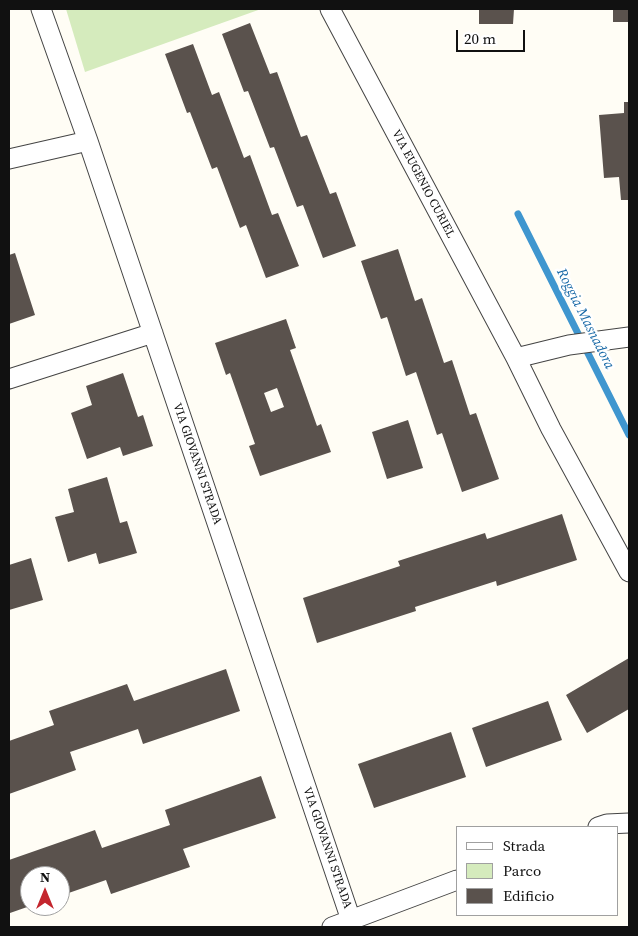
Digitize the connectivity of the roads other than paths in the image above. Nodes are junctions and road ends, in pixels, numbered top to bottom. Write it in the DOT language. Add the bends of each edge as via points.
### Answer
graph roads {
  1 [pos="41,9"];
  2 [pos="330,9"];
  3 [pos="88,141"];
  4 [pos="9,159"];
  5 [pos="153,333"];
  6 [pos="629,336"];
  7 [pos="516,358"];
  8 [pos="9,379"];
  9 [pos="629,572"];
  10 [pos="629,823"];
  11 [pos="601,826"];
  12 [pos="456,880"];
  13 [pos="352,920"];
  14 [pos="332,927"];
  1 -- 3 [label="street, VIA GIOVANNI STRADA"];
  2 -- 7 [label="street, VIA EUGENIO CURIEL"];
  3 -- 4 [label="street"];
  3 -- 5 [label="street, VIA GIOVANNI STRADA"];
  5 -- 8 [label="street"];
  5 -- 13 [label="street, VIA GIOVANNI STRADA"];
  6 -- 7 [label="street" via="569,345"];
  7 -- 9 [label="street, VIA EUGENIO CURIEL" via="551,430"];
  10 -- 11 [label="street"];
  12 -- 13 [label="street"];
  13 -- 14 [label="street"];
}
